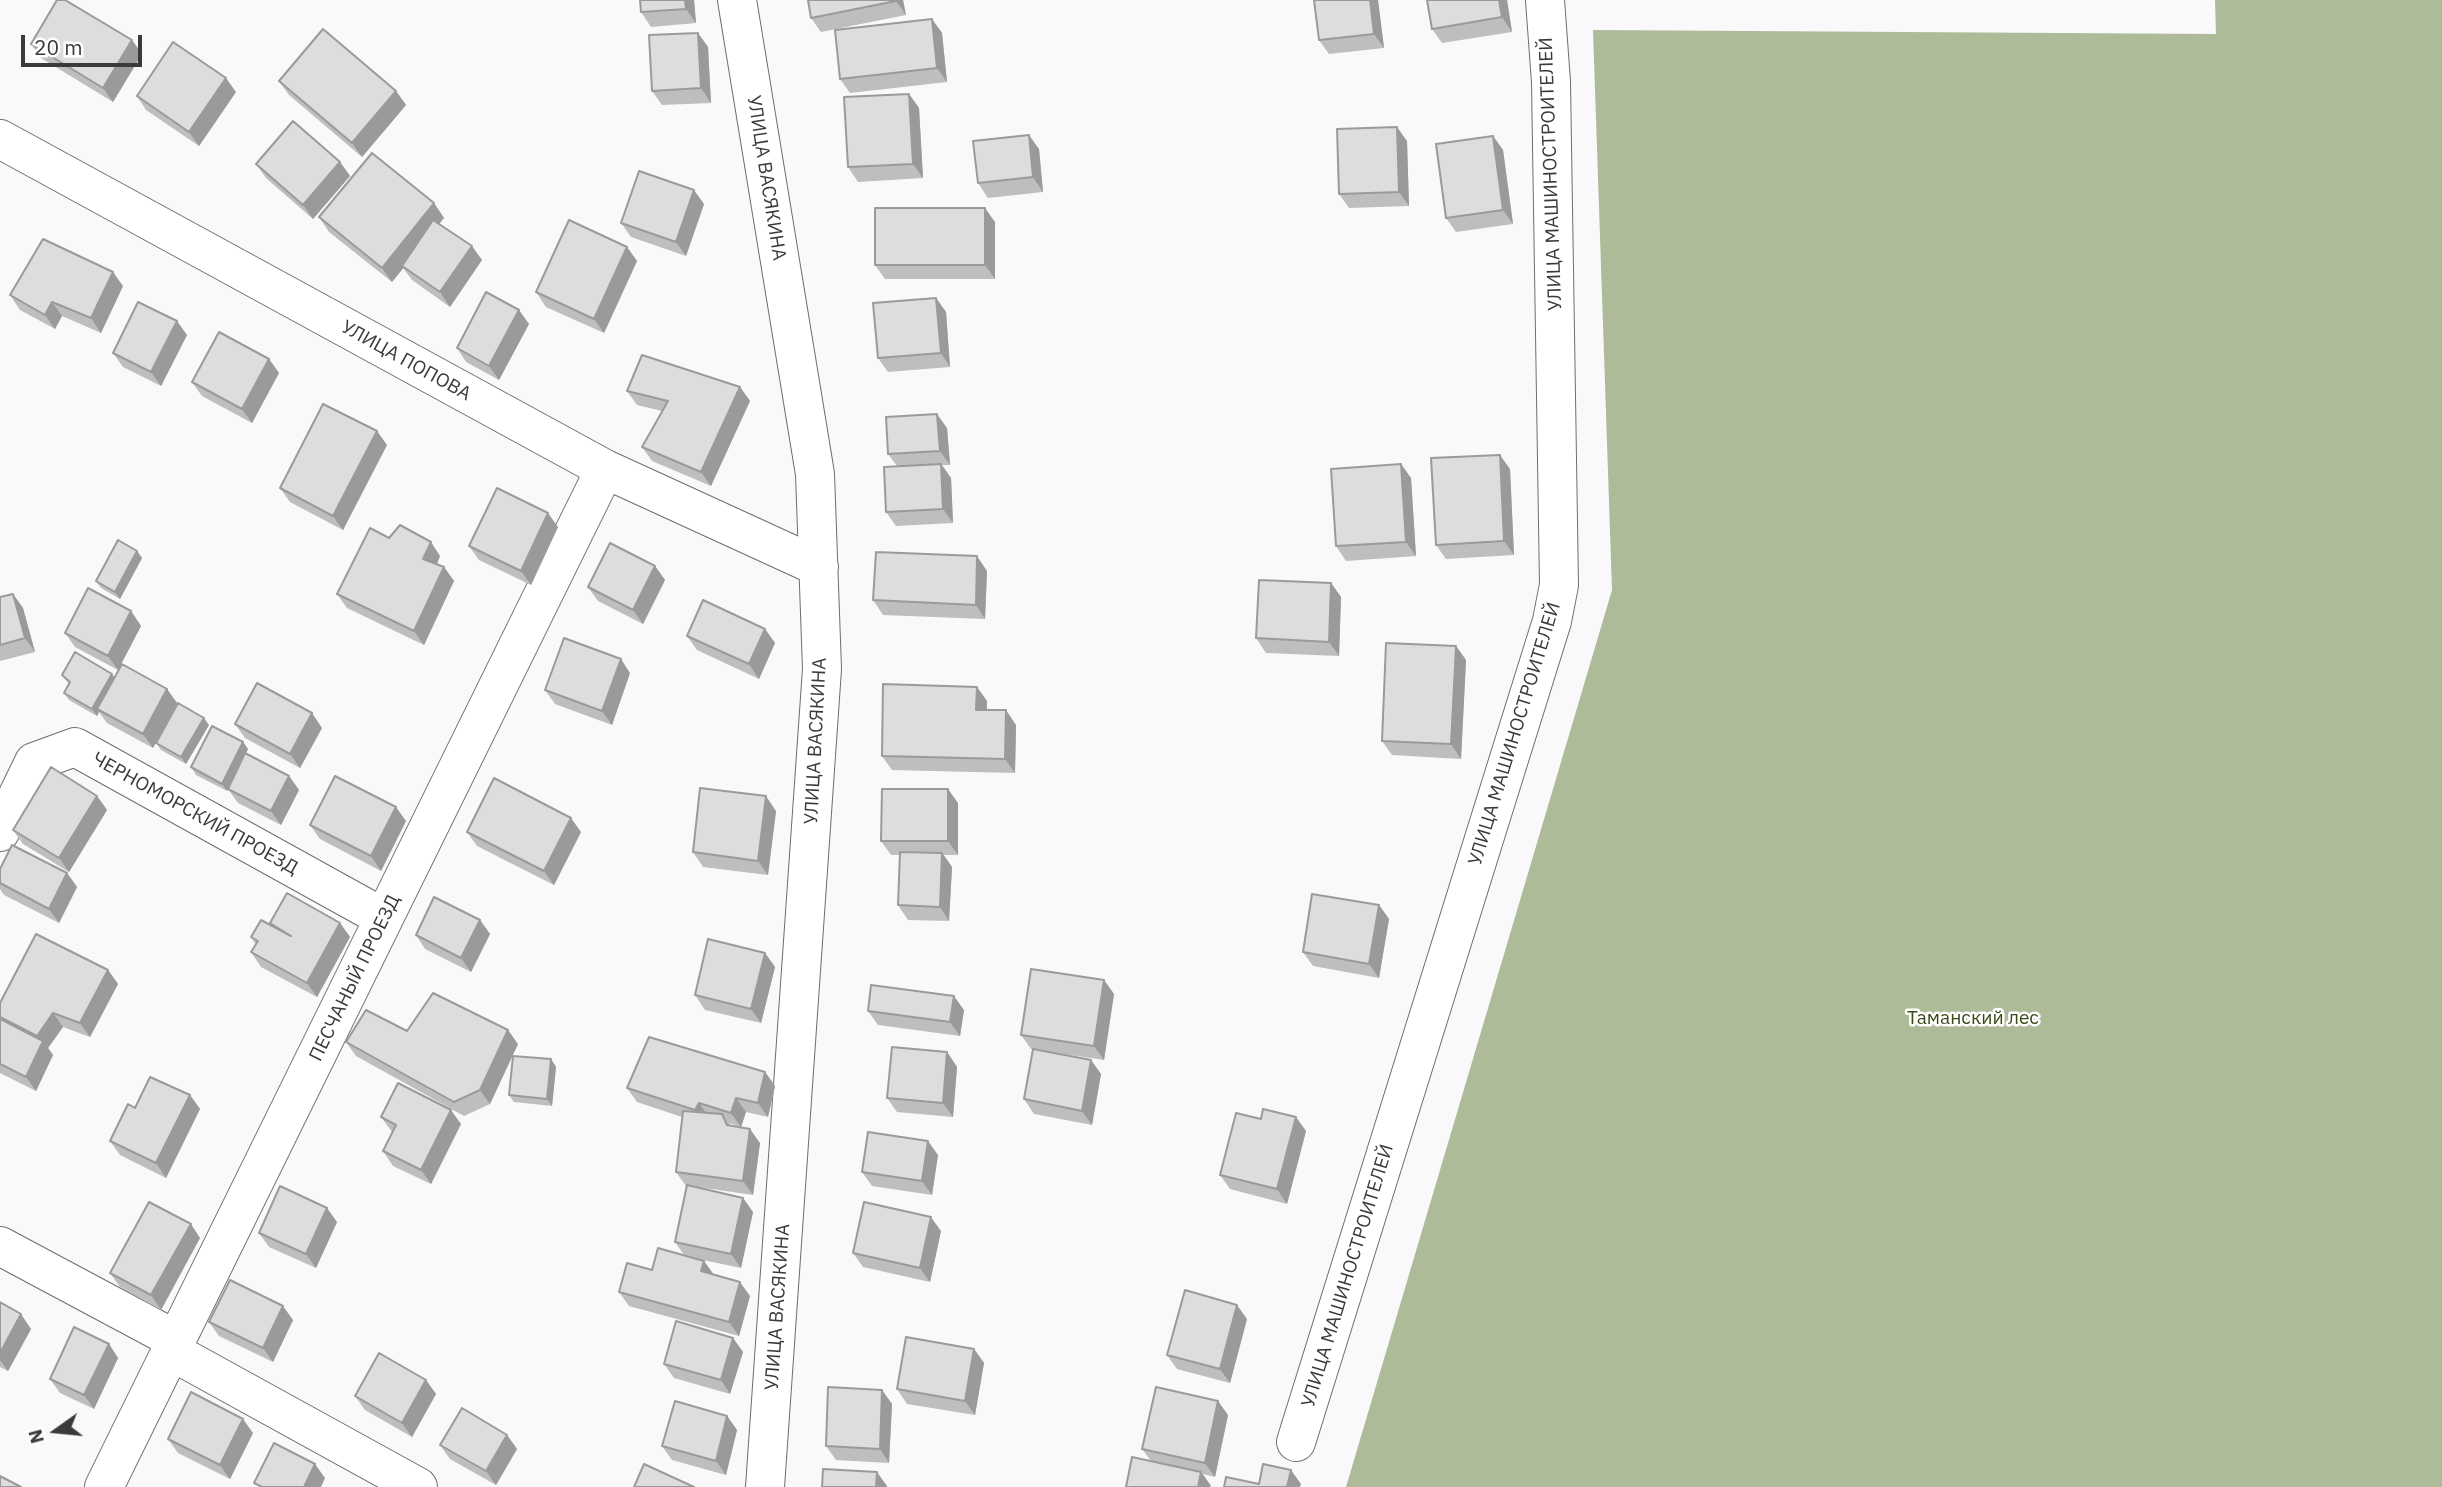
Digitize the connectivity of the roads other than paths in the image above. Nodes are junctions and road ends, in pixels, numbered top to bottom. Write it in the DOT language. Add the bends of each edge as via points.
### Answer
graph roads {
  1 [pos="737,0"];
  2 [pos="1545,0"];
  3 [pos="0,139"];
  4 [pos="605,469"];
  5 [pos="819,567"];
  6 [pos="0,832"];
  7 [pos="384,918"];
  8 [pos="0,1246"];
  9 [pos="174,1345"];
  10 [pos="1296,1442"];
  11 [pos="104,1487"];
  12 [pos="418,1487"];
  13 [pos="765,1487"];
  1 -- 5 [label="street, УЛИЦА ВАСЯКИНА" via="815,474"];
  2 -- 10 [label="street, УЛИЦА МАШИНОСТРОИТЕЛЕЙ" via="1551,82 1559,586 1552,621"];
  3 -- 4 [label="street, УЛИЦА ПОПОВА"];
  4 -- 5 [label="street, УЛИЦА ПОПОВА"];
  4 -- 7 [label="street, ПЕСЧАНЫЙ ПРОЕЗД"];
  5 -- 13 [label="street, УЛИЦА ВАСЯКИНА" via="822,669"];
  6 -- 7 [label="street, ЧЕРНОМОРСКИЙ ПРОЕЗД" via="34,762 75,747"];
  7 -- 9 [label="street, ПЕСЧАНЫЙ ПРОЕЗД"];
  8 -- 9 [label="street"];
  9 -- 11 [label="street, ПЕСЧАНЫЙ ПРОЕЗД"];
  9 -- 12 [label="street"];
}
